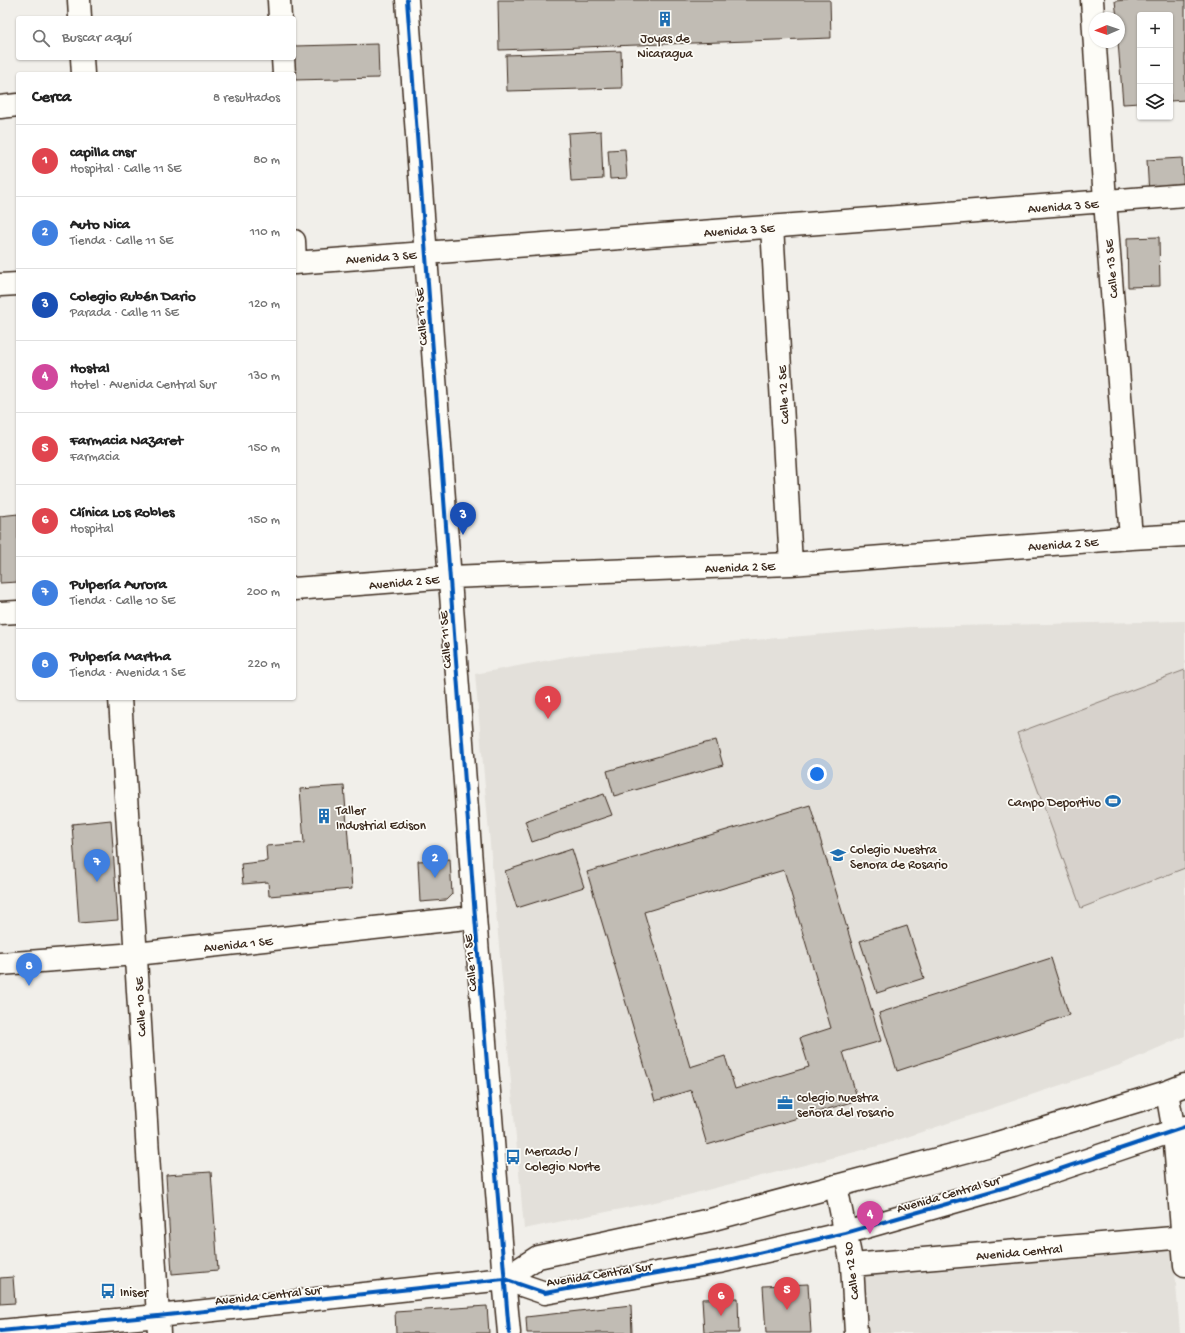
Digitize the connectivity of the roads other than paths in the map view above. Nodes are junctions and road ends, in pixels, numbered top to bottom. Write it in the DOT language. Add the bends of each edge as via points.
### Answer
graph roads {
  1 [pos="79,0"];
  2 [pos="279,0"];
  3 [pos="407,0"];
  4 [pos="1092,0"];
  5 [pos="80,16"];
  6 [pos="280,16"];
  7 [pos="82,60"];
  8 [pos="283,60"];
  9 [pos="83,72"];
  10 [pos="284,72"];
  11 [pos="16,105"];
  12 [pos="0,107"];
  13 [pos="1185,195"];
  14 [pos="1105,201"];
  15 [pos="772,226"];
  16 [pos="426,253"];
  17 [pos="296,262"];
  18 [pos="16,284"];
  19 [pos="0,285"];
  20 [pos="1185,535"];
  21 [pos="1131,538"];
  22 [pos="791,564"];
  23 [pos="450,577"];
  24 [pos="296,589"];
  25 [pos="16,612"];
  26 [pos="0,613"];
  27 [pos="120,700"];
  28 [pos="475,917"];
  29 [pos="136,954"];
  30 [pos="0,964"];
  31 [pos="1176,1088"];
  32 [pos="1180,1129"];
  33 [pos="836,1186"];
  34 [pos="845,1234"];
  35 [pos="1184,1237"];
  36 [pos="852,1265"];
  37 [pos="1185,1265"];
  38 [pos="504,1279"];
  39 [pos="158,1325"];
  40 [pos="0,1331"];
  41 [pos="509,1333"];
  42 [pos="856,1333"];
  1 -- 5 [label="street"];
  2 -- 6 [label="street"];
  3 -- 16 [label="street, Calle 11 SE"];
  4 -- 14 [label="street, Calle 13 SE"];
  7 -- 9 [label="street"];
  8 -- 10 [label="street"];
  11 -- 12 [label="street"];
  13 -- 14 [label="street, Avenida 3 SE"];
  14 -- 15 [label="street, Avenida 3 SE"];
  14 -- 21 [label="street, Calle 13 SE"];
  15 -- 16 [label="street, Avenida 3 SE"];
  15 -- 22 [label="street, Calle 12 SE"];
  16 -- 17 [label="street, Avenida 3 SE"];
  16 -- 23 [label="street, Calle 11 SE"];
  18 -- 19 [label="street"];
  20 -- 21 [label="street, Avenida 2 SE"];
  21 -- 22 [label="street, Avenida 2 SE"];
  22 -- 23 [label="street, Avenida 2 SE"];
  23 -- 24 [label="street, Avenida 2 SE"];
  23 -- 28 [label="street, Calle 11 SE"];
  25 -- 26 [label="street"];
  27 -- 29 [label="street, Calle 10 SE"];
  28 -- 29 [label="street, Avenida 1 SE"];
  28 -- 38 [label="street, Calle 11 SE"];
  29 -- 30 [label="street, Avenida 1 SE"];
  29 -- 39 [label="street, Calle 10 SE"];
  31 -- 32 [label="street"];
  31 -- 33 [label="street, Avenida Central Sur" via="994,1144"];
  32 -- 34 [label="street, Avenida Central Sur" via="1013,1185"];
  32 -- 35 [label="street"];
  33 -- 34 [label="street, Calle 12 SO"];
  33 -- 38 [label="street, Avenida Central Sur" via="710,1220 538,1257"];
  34 -- 36 [label="street, Calle 12 SO"];
  34 -- 38 [label="street, Avenida Central Sur" via="719,1262 545,1293"];
  35 -- 36 [label="street, Avenida Central"];
  35 -- 37 [label="street"];
  36 -- 42 [label="street, Calle 12 SO"];
  38 -- 39 [label="street, Avenida Central Sur"];
  38 -- 41 [label="street, Calle 11 SE"];
  39 -- 40 [label="street, Avenida Central Sur"];
}
